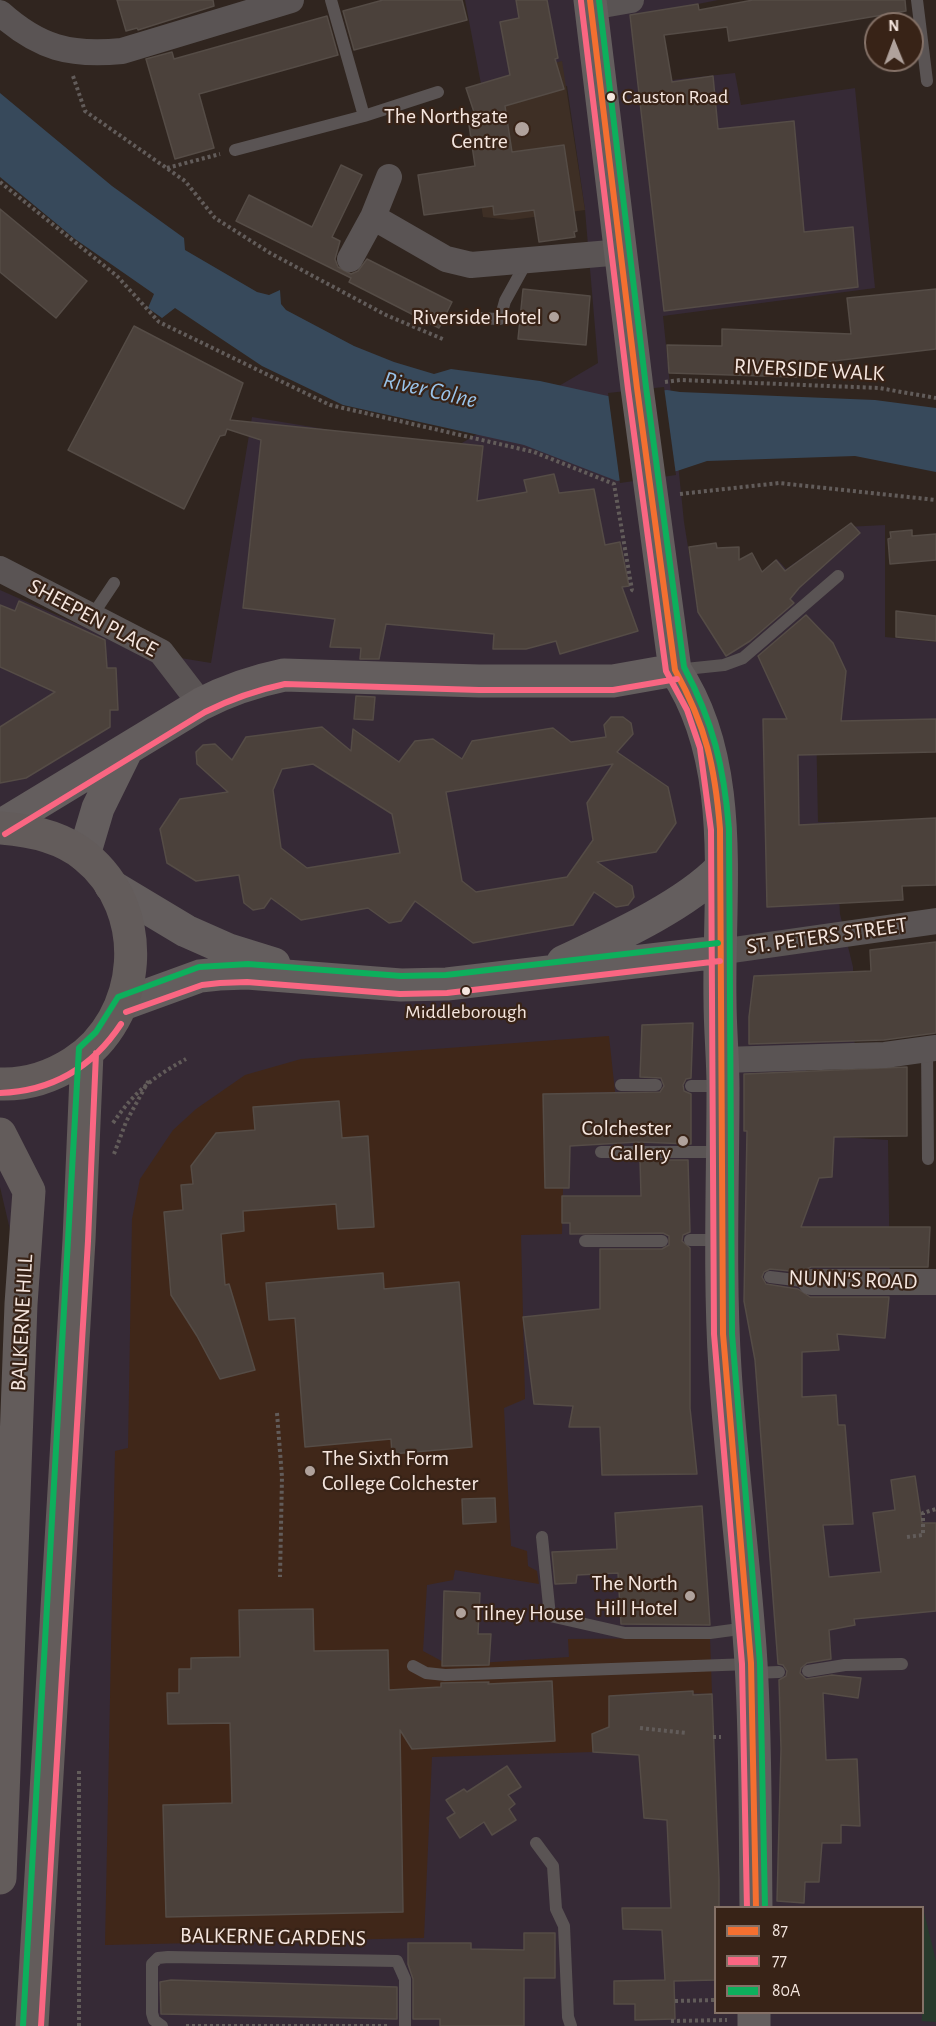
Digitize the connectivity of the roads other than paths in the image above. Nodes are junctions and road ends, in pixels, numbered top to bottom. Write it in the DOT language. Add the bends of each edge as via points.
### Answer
graph roads {
  1 [pos="291,0"];
  2 [pos="331,0"];
  3 [pos="631,0"];
  4 [pos="917,0"];
  5 [pos="590,4"];
  6 [pos="0,13"];
  7 [pos="927,81"];
  8 [pos="438,92"];
  9 [pos="364,116"];
  10 [pos="235,150"];
  11 [pos="389,177"];
  12 [pos="373,218"];
  13 [pos="622,252"];
  14 [pos="350,259"];
  15 [pos="528,260"];
  16 [pos="475,318"];
  17 [pos="0,569"];
  18 [pos="838,576"];
  19 [pos="114,583"];
  20 [pos="92,616"];
  21 [pos="675,670"];
  22 [pos="201,704"];
  23 [pos="127,749"];
  24 [pos="0,827"];
  25 [pos="84,855"];
  26 [pos="720,869"];
  27 [pos="111,886"];
  28 [pos="936,921"];
  29 [pos="719,952"];
  30 [pos="654,960"];
  31 [pos="539,973"];
  32 [pos="322,980"];
  33 [pos="123,1004"];
  34 [pos="720,1004"];
  35 [pos="932,1048"];
  36 [pos="87,1053"];
  37 [pos="723,1073"];
  38 [pos="0,1084"];
  39 [pos="621,1085"];
  40 [pos="656,1085"];
  41 [pos="691,1086"];
  42 [pos="0,1134"];
  43 [pos="601,1152"];
  44 [pos="723,1152"];
  45 [pos="928,1159"];
  46 [pos="662,1240"];
  47 [pos="585,1241"];
  48 [pos="770,1278"];
  49 [pos="812,1282"];
  50 [pos="936,1282"];
  51 [pos="542,1537"];
  52 [pos="748,1628"];
  53 [pos="902,1664"];
  54 [pos="413,1666"];
  55 [pos="760,1670"];
  56 [pos="808,1671"];
  57 [pos="536,1843"];
  58 [pos="0,1878"];
  59 [pos="756,1906"];
  60 [pos="32,2026"];
  61 [pos="162,2026"];
  62 [pos="405,2026"];
  63 [pos="571,2026"];
  1 -- 6 [label="street" via="122,51 93,54 64,51 39,42"];
  2 -- 9 [label="lane"];
  3 -- 5 [label="street"];
  4 -- 7 [label="lane"];
  5 -- 13 [label="street"];
  8 -- 9 [label="lane"];
  9 -- 10 [label="lane"];
  11 -- 12 [label="street"];
  12 -- 14 [label="street"];
  12 -- 15 [label="street" via="446,259 471,264"];
  13 -- 15 [label="street"];
  13 -- 21 [label="street" via="650,385 662,487"];
  15 -- 16 [label="lane" via="500,319"];
  17 -- 20 [label="street, SHEEPEN PLACE"];
  18 -- 21 [label="lane" via="743,658 724,665"];
  19 -- 20 [label="lane"];
  20 -- 22 [label="street, SHEEPEN PLACE" via="161,652"];
  21 -- 22 [label="street" via="613,681 284,675 240,687"];
  21 -- 26 [label="street" via="702,719 710,753"];
  22 -- 23 [label="street"];
  23 -- 24 [label="street"];
  23 -- 25 [label="street" via="98,808"];
  24 -- 25 [label="main road" via="42,834"];
  25 -- 27 [label="main road"];
  26 -- 29 [label="street"];
  26 -- 31 [label="street" via="708,881 648,918"];
  27 -- 32 [label="street" via="186,931 229,950"];
  27 -- 33 [label="main road" via="128,922 132,945 131,976"];
  28 -- 29 [label="street, ST. PETERS STREET"];
  29 -- 30 [label="street"];
  29 -- 34 [label="street"];
  30 -- 31 [label="street"];
  30 -- 34 [label="street" via="692,974"];
  31 -- 32 [label="street" via="447,984"];
  32 -- 33 [label="street" via="247,973 200,976"];
  33 -- 36 [label="main road" via="103,1038"];
  34 -- 37 [label="street"];
  35 -- 37 [label="street"];
  35 -- 45 [label="lane"];
  36 -- 38 [label="main road" via="55,1074 32,1082"];
  36 -- 60 [label="main road"];
  37 -- 41 [label="lane"];
  37 -- 44 [label="street"];
  39 -- 40 [label="lane"];
  42 -- 58 [label="main road, BALKERNE HILL" via="29,1191 21,1304"];
  43 -- 44 [label="lane"];
  44 -- 52 [label="street" via="705,1240 734,1278 725,1368"];
  46 -- 47 [label="lane"];
  48 -- 49 [label="lane, NUNN'S ROAD"];
  49 -- 50 [label="street, NUNN'S ROAD"];
  51 -- 52 [label="lane" via="550,1616 625,1632 710,1633"];
  52 -- 55 [label="street"];
  53 -- 56 [label="lane" via="845,1665"];
  54 -- 55 [label="lane" via="426,1673 445,1675"];
  55 -- 59 [label="street"];
  57 -- 63 [label="lane" via="553,1866 556,1909 564,1926"];
  61 -- 62 [label="lane, BALKERNE GARDENS" via="152,2013 152,1964 158,1958 168,1957 397,1961 405,1978"];
}
